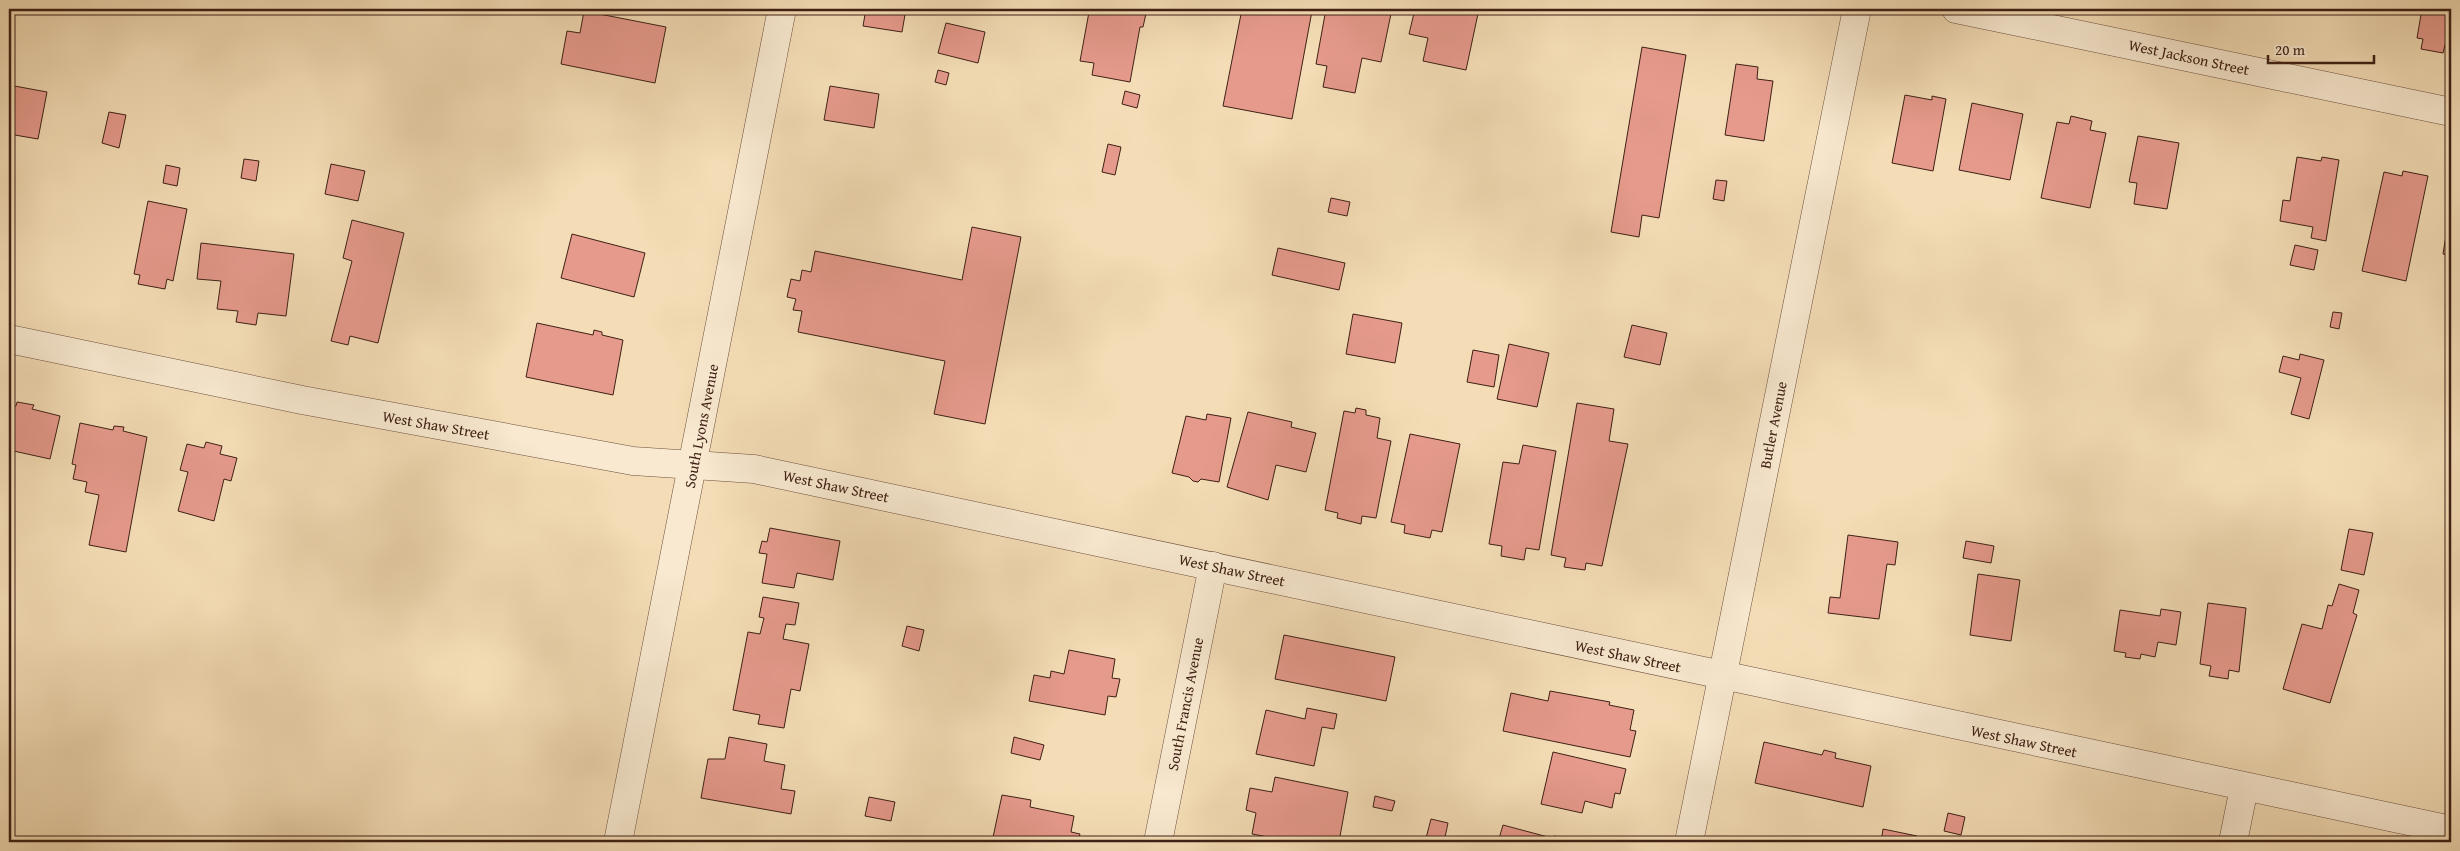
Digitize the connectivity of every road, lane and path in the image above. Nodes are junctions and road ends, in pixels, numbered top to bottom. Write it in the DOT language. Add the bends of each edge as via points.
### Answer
graph roads {
  1 [pos="782,9"];
  2 [pos="1857,9"];
  3 [pos="1956,9"];
  4 [pos="2451,112"];
  5 [pos="9,339"];
  6 [pos="693,465"];
  7 [pos="1213,566"];
  8 [pos="1722,677"];
  9 [pos="2244,788"];
  10 [pos="2451,830"];
  11 [pos="618,842"];
  12 [pos="1158,842"];
  13 [pos="1689,842"];
  14 [pos="2233,842"];
  1 -- 6 [label="street, South Lyons Avenue"];
  2 -- 8 [label="street, Butler Avenue"];
  3 -- 4 [label="street, West Jackson Street"];
  5 -- 6 [label="street, West Shaw Street" via="360,411 633,461"];
  6 -- 7 [label="street, West Shaw Street" via="754,469"];
  6 -- 11 [label="street, South Lyons Avenue"];
  7 -- 8 [label="street, West Shaw Street"];
  7 -- 12 [label="street, South Francis Avenue"];
  8 -- 9 [label="street, West Shaw Street"];
  8 -- 13 [label="street, Butler Avenue"];
  9 -- 10 [label="street, West Shaw Street"];
  9 -- 14 [label="street"];
}
